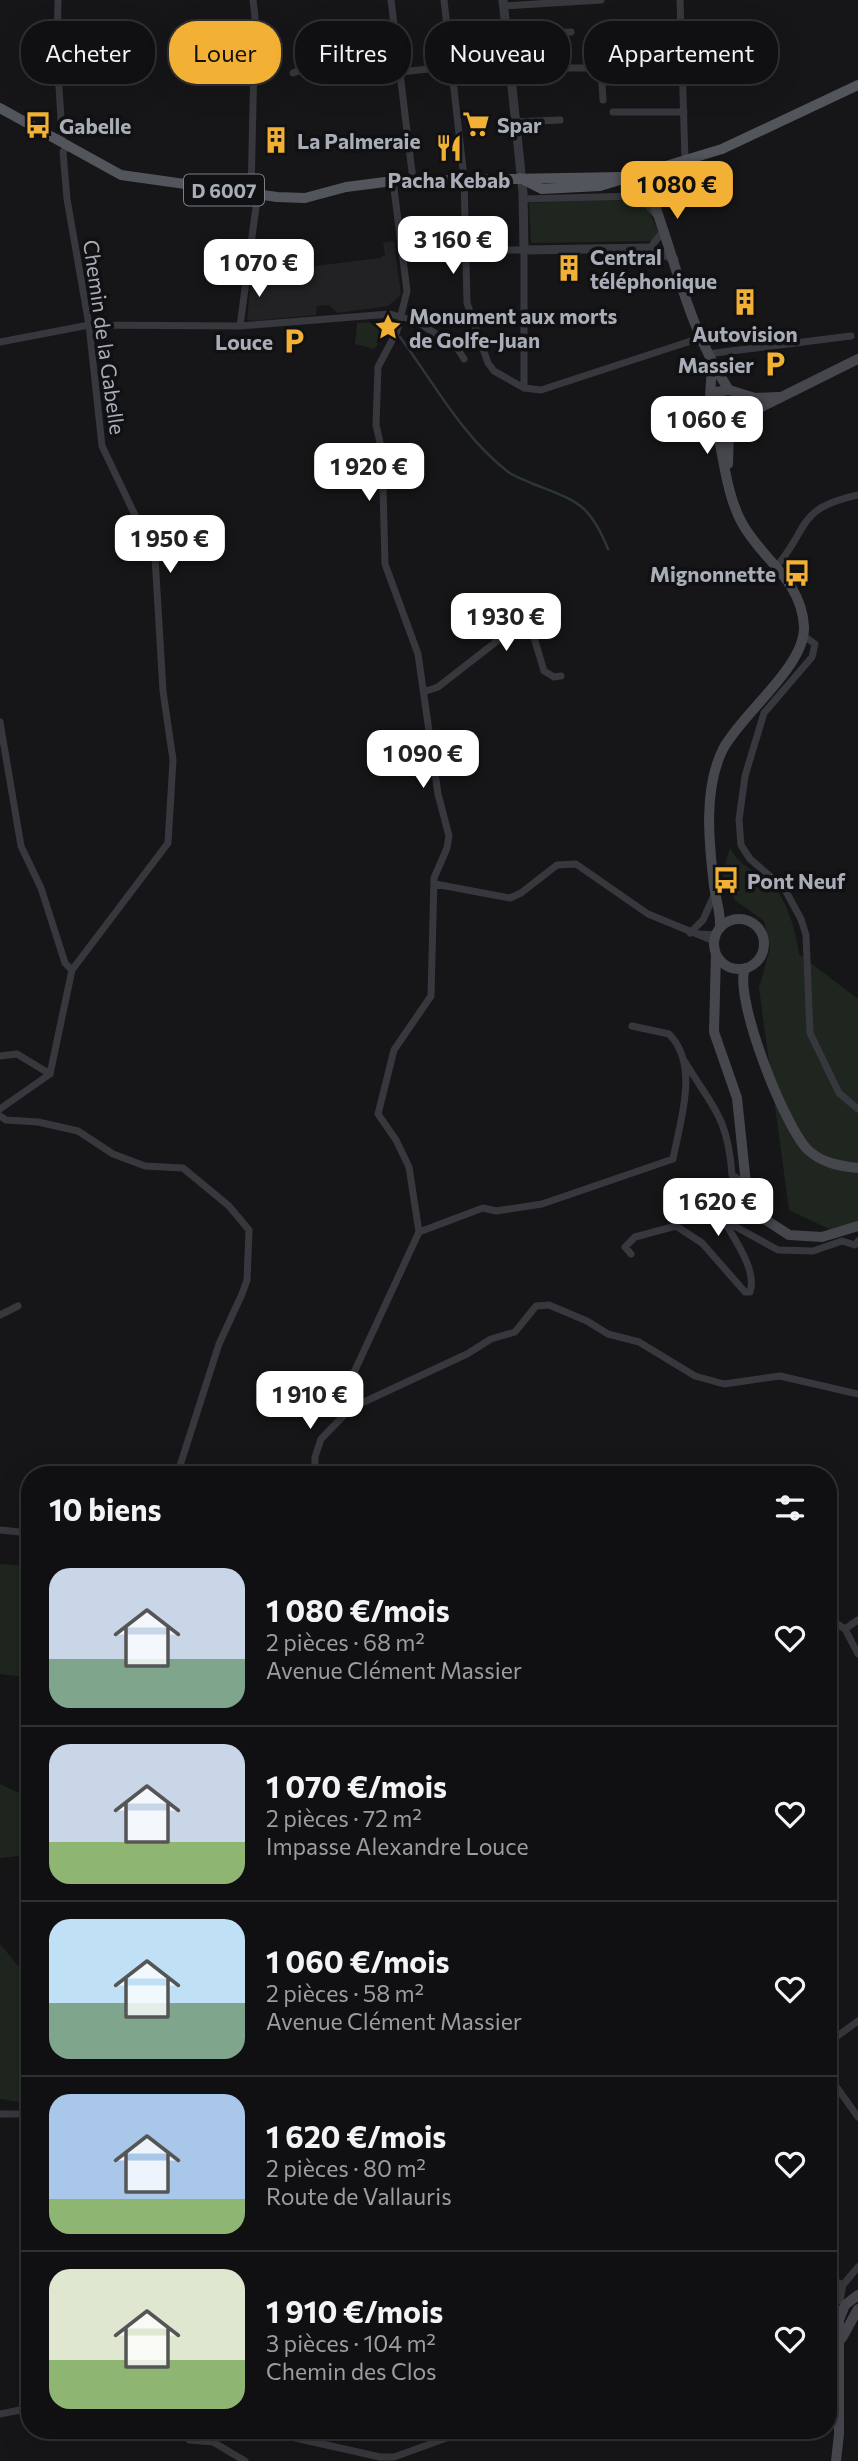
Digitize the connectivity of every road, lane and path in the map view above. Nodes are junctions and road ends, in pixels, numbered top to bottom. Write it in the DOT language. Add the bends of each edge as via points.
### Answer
graph roads {
  1 [pos="58,0"];
  2 [pos="253,0"];
  3 [pos="391,0"];
  4 [pos="444,0"];
  5 [pos="601,0"];
  6 [pos="680,0"];
  7 [pos="503,3"];
  8 [pos="394,21"];
  9 [pos="447,21"];
  10 [pos="505,21"];
  11 [pos="570,67"];
  12 [pos="401,84"];
  13 [pos="454,84"];
  14 [pos="511,84"];
  15 [pos="858,85"];
  16 [pos="603,100"];
  17 [pos="0,108"];
  18 [pos="684,111"];
  19 [pos="613,112"];
  20 [pos="560,120"];
  21 [pos="514,122"];
  22 [pos="62,144"];
  23 [pos="685,159"];
  24 [pos="655,168"];
  25 [pos="628,176"];
  26 [pos="464,178"];
  27 [pos="520,178"];
  28 [pos="414,180"];
  29 [pos="393,181"];
  30 [pos="251,193"];
  31 [pos="651,194"];
  32 [pos="523,199"];
  33 [pos="256,207"];
  34 [pos="662,225"];
  35 [pos="466,248"];
  36 [pos="650,248"];
  37 [pos="402,250"];
  38 [pos="524,250"];
  39 [pos="674,259"];
  40 [pos="402,317"];
  41 [pos="89,325"];
  42 [pos="240,326"];
  43 [pos="851,336"];
  44 [pos="700,338"];
  45 [pos="0,342"];
  46 [pos="707,354"];
  47 [pos="464,359"];
  48 [pos="858,359"];
  49 [pos="712,367"];
  50 [pos="524,387"];
  51 [pos="732,392"];
  52 [pos="710,396"];
  53 [pos="778,397"];
  54 [pos="745,415"];
  55 [pos="717,430"];
  56 [pos="730,431"];
  57 [pos="727,475"];
  58 [pos="858,495"];
  59 [pos="777,566"];
  60 [pos="804,636"];
  61 [pos="561,676"];
  62 [pos="426,691"];
  63 [pos="0,722"];
  64 [pos="435,884"];
  65 [pos="717,897"];
  66 [pos="732,920"];
  67 [pos="690,933"];
  68 [pos="716,935"];
  69 [pos="716,954"];
  70 [pos="745,968"];
  71 [pos="72,970"];
  72 [pos="632,1027"];
  73 [pos="0,1056"];
  74 [pos="685,1062"];
  75 [pos="50,1074"];
  76 [pos="0,1109"];
  77 [pos="858,1109"];
  78 [pos="0,1116"];
  79 [pos="858,1168"];
  80 [pos="746,1184"];
  81 [pos="856,1227"];
  82 [pos="419,1232"];
  83 [pos="858,1240"];
  84 [pos="631,1254"];
  85 [pos="18,1306"];
  86 [pos="0,1315"];
  87 [pos="858,1394"];
  88 [pos="351,1408"];
  89 [pos="180,1466"];
  90 [pos="315,1466"];
  91 [pos="0,1530"];
  92 [pos="21,1531"];
  93 [pos="858,1620"];
  94 [pos="837,1624"];
  95 [pos="845,1629"];
  96 [pos="858,1654"];
  97 [pos="858,2021"];
  98 [pos="837,2036"];
  99 [pos="837,2088"];
  100 [pos="0,2114"];
  101 [pos="21,2114"];
  102 [pos="858,2117"];
  103 [pos="858,2267"];
  104 [pos="837,2283"];
  105 [pos="843,2286"];
  106 [pos="850,2304"];
  107 [pos="841,2342"];
  108 [pos="21,2410"];
  109 [pos="0,2414"];
  110 [pos="188,2439"];
  111 [pos="300,2439"];
  112 [pos="443,2439"];
  113 [pos="245,2461"];
  114 [pos="836,2461"];
  1 -- 22 [label="street, Chemin de la Gabelle"];
  2 -- 30 [label="street"];
  3 -- 8 [label="street"];
  4 -- 9 [label="street"];
  5 -- 7 [label="street"];
  6 -- 18 [label="street"];
  7 -- 10 [label="street"];
  11 -- 16 [label="street" via="601,68"];
  12 -- 28 [label="street"];
  13 -- 26 [label="street"];
  14 -- 21 [label="street"];
  15 -- 23 [label="main road, D 6007" via="722,149"];
  17 -- 22 [label="main road, D 6007"];
  18 -- 19 [label="street"];
  18 -- 23 [label="street"];
  20 -- 21 [label="street"];
  21 -- 27 [label="street"];
  22 -- 30 [label="main road, D 6007" via="108,170 135,179"];
  22 -- 41 [label="street, Chemin de la Gabelle"];
  23 -- 24 [label="main road, D 6007"];
  24 -- 25 [label="main road, D 6007"];
  24 -- 31 [label="main road" via="650,176"];
  25 -- 27 [label="main road, D 6007" via="600,186 542,188"];
  25 -- 31 [label="main road"];
  26 -- 27 [label="main road, D 6007"];
  26 -- 28 [label="main road, D 6007"];
  26 -- 35 [label="street"];
  27 -- 32 [label="street"];
  28 -- 29 [label="main road, D 6007"];
  29 -- 30 [label="main road, D 6007" via="305,198"];
  29 -- 37 [label="street"];
  31 -- 34 [label="main road"];
  32 -- 34 [label="street" via="635,196"];
  32 -- 38 [label="street"];
  33 -- 42 [label="street"];
  34 -- 36 [label="street"];
  34 -- 39 [label="main road"];
  35 -- 37 [label="street"];
  35 -- 38 [label="street"];
  35 -- 50 [label="street" via="467,303 488,363"];
  36 -- 38 [label="street"];
  36 -- 39 [label="street"];
  37 -- 40 [label="street" via="407,291"];
  38 -- 50 [label="street"];
  39 -- 44 [label="main road"];
  40 -- 42 [label="street" via="390,314"];
  40 -- 47 [label="street" via="456,346"];
  40 -- 62 [label="street" via="378,367 376,425 382,451 385,564 418,654"];
  41 -- 42 [label="street"];
  41 -- 45 [label="street"];
  41 -- 71 [label="street, Chemin de la Gabelle" via="102,446 155,556 163,691 173,760 168,843"];
  43 -- 46 [label="street"];
  44 -- 46 [label="main road"];
  44 -- 50 [label="street" via="541,390"];
  46 -- 49 [label="main road"];
  48 -- 53 [label="main road"];
  49 -- 51 [label="main road"];
  49 -- 52 [label="main road"];
  51 -- 52 [label="main road"];
  51 -- 53 [label="main road"];
  51 -- 54 [label="main road" via="744,402"];
  52 -- 55 [label="main road" via="704,414"];
  53 -- 54 [label="main road"];
  54 -- 56 [label="main road"];
  55 -- 56 [label="main road"];
  55 -- 57 [label="main road"];
  56 -- 57 [label="main road"];
  57 -- 59 [label="main road" via="740,519"];
  58 -- 59 [label="street" via="817,509"];
  59 -- 60 [label="main road" via="797,597"];
  60 -- 65 [label="main road" via="788,667 740,722 722,751 711,794 710,841"];
  60 -- 77 [label="street" via="815,644 812,657 778,694 759,726 745,776 741,845 784,888 801,919 806,936 810,1033 839,1093"];
  61 -- 62 [label="street" via="544,671 532,631 522,627"];
  62 -- 64 [label="street" via="438,794 449,836"];
  63 -- 71 [label="street" via="21,846 41,888 65,963"];
  64 -- 67 [label="street" via="510,898 522,894 557,865 576,864 648,914"];
  64 -- 82 [label="street" via="431,996 394,1050 378,1114 409,1167"];
  65 -- 66 [label="main road"];
  65 -- 67 [label="street"];
  65 -- 68 [label="main road"];
  66 -- 68 [label="main road"];
  66 -- 70 [label="main road" via="749,922 761,934 763,951"];
  67 -- 68 [label="street"];
  68 -- 69 [label="main road"];
  69 -- 70 [label="main road" via="728,967"];
  69 -- 80 [label="main road" via="714,1032 737,1098"];
  70 -- 79 [label="main road" via="744,998 793,1129 816,1156"];
  71 -- 75 [label="street, Chemin de la Gabelle"];
  72 -- 74 [label="street" via="669,1034"];
  73 -- 75 [label="street" via="17,1054"];
  74 -- 80 [label="street" via="722,1119 732,1175"];
  74 -- 82 [label="street" via="673,1159 542,1204 496,1211 483,1208"];
  75 -- 76 [label="street"];
  78 -- 89 [label="street" via="78,1130 113,1154 145,1167 183,1168 229,1206 249,1230 247,1280 210,1368"];
  80 -- 81 [label="main road" via="757,1210 789,1235 822,1237"];
  81 -- 83 [label="street"];
  82 -- 88 [label="street" via="350,1381"];
  83 -- 84 [label="street" via="855,1245 842,1241 813,1251 778,1250 729,1223 750,1276 750,1292 745,1292 702,1243 676,1226 635,1237 625,1247"];
  85 -- 86 [label="street"];
  87 -- 88 [label="street" via="780,1376 723,1384 695,1376 639,1342 608,1334 549,1305 531,1310 515,1332 491,1339"];
  88 -- 90 [label="street" via="321,1439"];
  91 -- 92 [label="street"];
  93 -- 95 [label="street"];
  94 -- 95 [label="street"];
  95 -- 96 [label="street"];
  97 -- 98 [label="street"];
  99 -- 102 [label="street"];
  100 -- 101 [label="street"];
  103 -- 105 [label="street"];
  104 -- 105 [label="street"];
  105 -- 106 [label="street"];
  106 -- 107 [label="main road"];
  106 -- 107 [label="main road"];
  107 -- 114 [label="main road"];
  108 -- 109 [label="street"];
  110 -- 113 [label="street" via="213,2442"];
  111 -- 112 [label="street" via="380,2457"];
}
